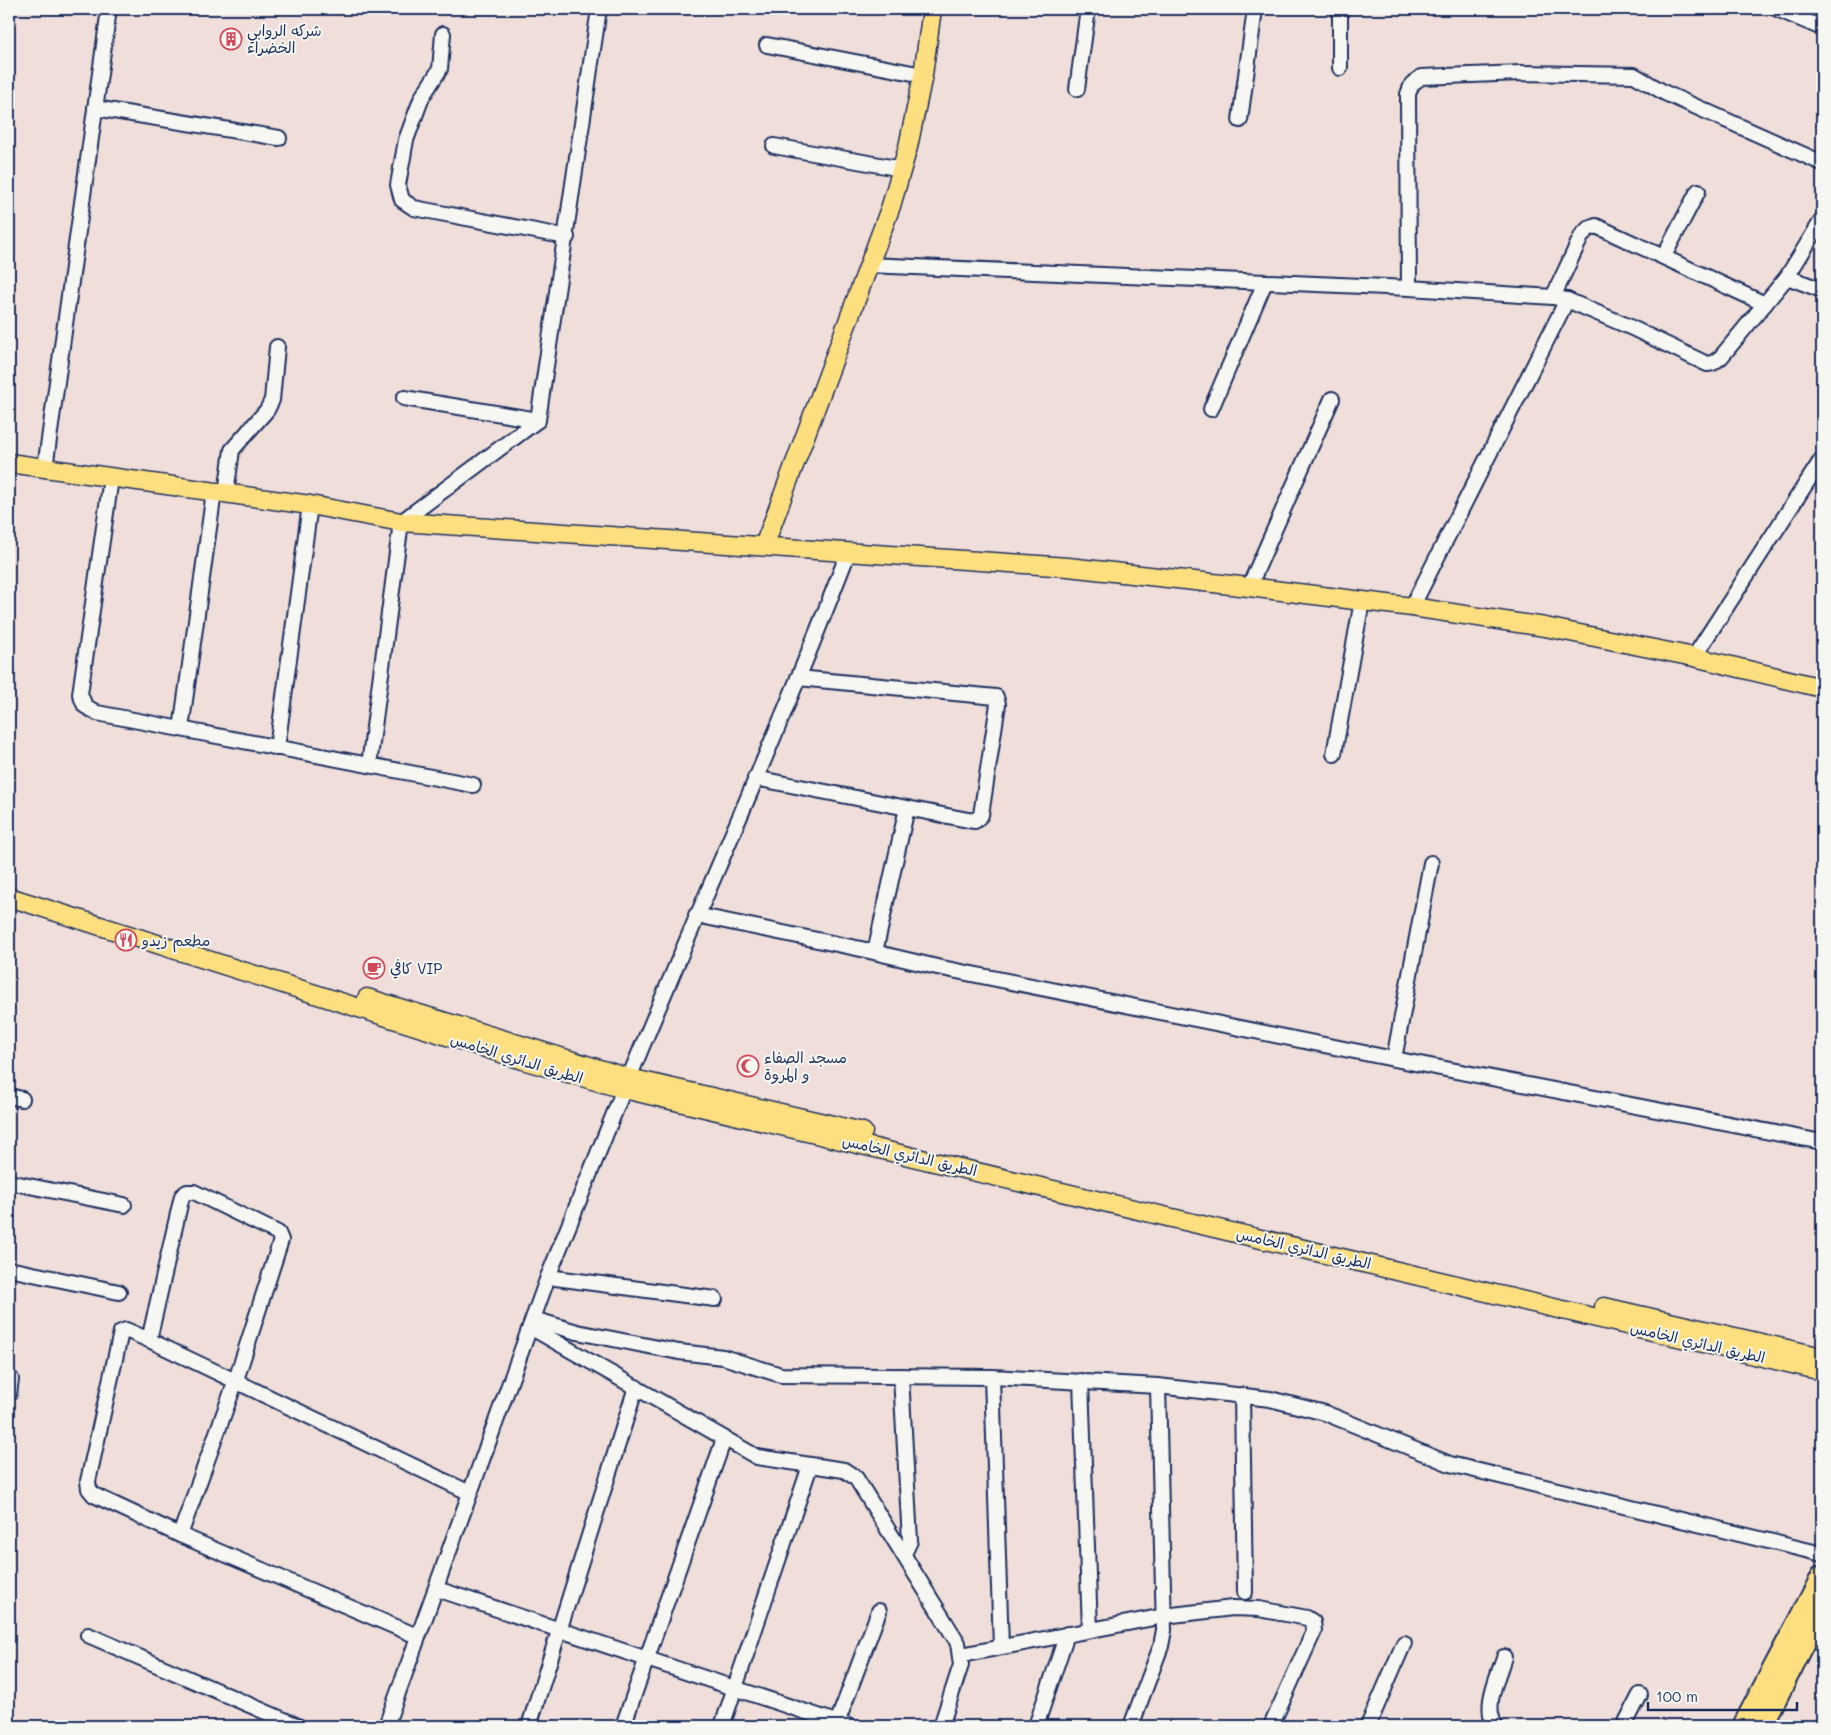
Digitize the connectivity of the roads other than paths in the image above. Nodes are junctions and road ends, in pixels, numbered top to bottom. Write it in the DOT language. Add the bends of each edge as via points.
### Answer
graph roads {
  1 [pos="109,9"];
  2 [pos="599,9"];
  3 [pos="932,9"];
  4 [pos="1088,9"];
  5 [pos="1255,9"];
  6 [pos="1340,9"];
  7 [pos="1778,9"];
  8 [pos="1822,28"];
  9 [pos="443,34"];
  10 [pos="767,45"];
  11 [pos="1340,68"];
  12 [pos="923,74"];
  13 [pos="1078,89"];
  14 [pos="95,108"];
  15 [pos="1240,120"];
  16 [pos="279,138"];
  17 [pos="774,146"];
  18 [pos="1822,162"];
  19 [pos="902,169"];
  20 [pos="1698,191"];
  21 [pos="1822,220"];
  22 [pos="567,237"];
  23 [pos="1664,256"];
  24 [pos="868,266"];
  25 [pos="1787,277"];
  26 [pos="1265,282"];
  27 [pos="1409,288"];
  28 [pos="1822,290"];
  29 [pos="1560,298"];
  30 [pos="1765,304"];
  31 [pos="277,347"];
  32 [pos="404,398"];
  33 [pos="1332,399"];
  34 [pos="1211,409"];
  35 [pos="538,420"];
  36 [pos="1822,459"];
  37 [pos="9,463"];
  38 [pos="46,468"];
  39 [pos="111,478"];
  40 [pos="220,492"];
  41 [pos="310,505"];
  42 [pos="401,522"];
  43 [pos="764,546"];
  44 [pos="848,553"];
  45 [pos="1249,587"];
  46 [pos="1362,601"];
  47 [pos="1412,607"];
  48 [pos="1694,657"];
  49 [pos="798,678"];
  50 [pos="1822,688"];
  51 [pos="181,729"];
  52 [pos="277,748"];
  53 [pos="1334,754"];
  54 [pos="369,765"];
  55 [pos="755,778"];
  56 [pos="474,785"];
  57 [pos="907,808"];
  58 [pos="1431,863"];
  59 [pos="9,884"];
  60 [pos="9,897"];
  61 [pos="696,915"];
  62 [pos="875,952"];
  63 [pos="1394,1059"];
  64 [pos="626,1084"];
  65 [pos="1822,1142"];
  66 [pos="9,1182"];
  67 [pos="124,1205"];
  68 [pos="1400,1265"];
  69 [pos="9,1269"];
  70 [pos="548,1277"];
  71 [pos="119,1292"];
  72 [pos="715,1299"];
  73 [pos="532,1323"];
  74 [pos="150,1340"];
  75 [pos="1822,1358"];
  76 [pos="1822,1371"];
  77 [pos="901,1376"];
  78 [pos="992,1376"];
  79 [pos="12,1379"];
  80 [pos="1080,1381"];
  81 [pos="235,1383"];
  82 [pos="1158,1386"];
  83 [pos="636,1387"];
  84 [pos="9,1394"];
  85 [pos="1242,1395"];
  86 [pos="724,1439"];
  87 [pos="810,1466"];
  88 [pos="470,1493"];
  89 [pos="180,1535"];
  90 [pos="904,1554"];
  91 [pos="1822,1554"];
  92 [pos="1822,1576"];
  93 [pos="437,1589"];
  94 [pos="1245,1592"];
  95 [pos="1822,1609"];
  96 [pos="879,1611"];
  97 [pos="1164,1616"];
  98 [pos="1090,1630"];
  99 [pos="561,1631"];
  100 [pos="88,1634"];
  101 [pos="1067,1634"];
  102 [pos="417,1636"];
  103 [pos="1404,1643"];
  104 [pos="1001,1647"];
  105 [pos="961,1655"];
  106 [pos="1504,1657"];
  107 [pos="645,1659"];
  108 [pos="734,1690"];
  109 [pos="1640,1696"];
  110 [pos="841,1725"];
  111 [pos="298,1726"];
  112 [pos="386,1726"];
  113 [pos="529,1726"];
  114 [pos="623,1726"];
  115 [pos="722,1726"];
  116 [pos="941,1726"];
  117 [pos="1036,1726"];
  118 [pos="1131,1726"];
  119 [pos="1271,1726"];
  120 [pos="1368,1726"];
  121 [pos="1496,1726"];
  122 [pos="1624,1726"];
  123 [pos="1743,1726"];
  124 [pos="1762,1726"];
  1 -- 14 [label="street"];
  2 -- 22 [label="street"];
  3 -- 12 [label="main road"];
  4 -- 13 [label="street"];
  5 -- 15 [label="street"];
  6 -- 11 [label="street"];
  7 -- 8 [label="street"];
  9 -- 22 [label="street" via="440,69 422,97 406,140 398,185 402,200 414,208"];
  10 -- 12 [label="street"];
  12 -- 19 [label="main road"];
  14 -- 16 [label="street"];
  14 -- 38 [label="street"];
  17 -- 19 [label="street"];
  18 -- 27 [label="street" via="1665,93 1634,76 1521,73 1421,77 1412,84 1408,94"];
  19 -- 24 [label="main road" via="884,228"];
  20 -- 23 [label="street"];
  21 -- 25 [label="street"];
  22 -- 35 [label="street"];
  23 -- 29 [label="street" via="1592,226 1582,235"];
  23 -- 30 [label="street"];
  24 -- 26 [label="street"];
  24 -- 43 [label="main road"];
  25 -- 28 [label="street"];
  25 -- 30 [label="street"];
  26 -- 27 [label="street"];
  26 -- 34 [label="street"];
  27 -- 29 [label="street"];
  29 -- 30 [label="street" via="1707,364 1721,357"];
  29 -- 47 [label="street"];
  31 -- 40 [label="street" via="272,400 232,450"];
  32 -- 35 [label="street"];
  33 -- 45 [label="street"];
  35 -- 42 [label="street"];
  36 -- 48 [label="street"];
  37 -- 38 [label="main road"];
  38 -- 39 [label="main road"];
  39 -- 40 [label="main road"];
  39 -- 51 [label="street" via="80,694 85,706 96,713"];
  40 -- 41 [label="main road"];
  40 -- 51 [label="street"];
  41 -- 42 [label="main road"];
  41 -- 52 [label="street"];
  42 -- 43 [label="main road"];
  42 -- 54 [label="street"];
  43 -- 44 [label="main road"];
  44 -- 45 [label="main road" via="1068,567"];
  44 -- 49 [label="street"];
  45 -- 46 [label="main road"];
  46 -- 47 [label="main road"];
  46 -- 53 [label="street"];
  47 -- 48 [label="main road" via="1545,627"];
  48 -- 50 [label="main road"];
  49 -- 55 [label="street"];
  49 -- 57 [label="street" via="996,697 998,704 981,815 975,821"];
  51 -- 52 [label="street"];
  52 -- 54 [label="street"];
  54 -- 56 [label="street"];
  55 -- 57 [label="street"];
  55 -- 61 [label="street"];
  57 -- 62 [label="street"];
  58 -- 63 [label="street"];
  59 -- 64 [label="main road, الطريق الدائري الخامس"];
  60 -- 64 [label="main road, الطريق الدائري الخامس" via="526,1061"];
  61 -- 62 [label="street"];
  61 -- 64 [label="street"];
  62 -- 63 [label="street"];
  63 -- 65 [label="street"];
  64 -- 68 [label="main road, الطريق الدائري الخامس"];
  64 -- 70 [label="street"];
  66 -- 67 [label="street"];
  68 -- 75 [label="main road, الطريق الدائري الخامس"];
  68 -- 76 [label="main road, الطريق الدائري الخامس"];
  69 -- 71 [label="street"];
  70 -- 72 [label="street"];
  70 -- 73 [label="street"];
  73 -- 77 [label="street" via="679,1352 723,1357 781,1375"];
  73 -- 83 [label="street"];
  73 -- 88 [label="street"];
  74 -- 81 [label="street"];
  74 -- 81 [label="street" via="182,1196 194,1192 278,1233 281,1240"];
  74 -- 89 [label="street" via="126,1330 121,1332 88,1481 89,1489 94,1495"];
  77 -- 78 [label="street"];
  77 -- 90 [label="street" via="910,1541"];
  78 -- 80 [label="street"];
  78 -- 104 [label="street"];
  79 -- 84 [label="street"];
  80 -- 82 [label="street"];
  80 -- 98 [label="street"];
  81 -- 88 [label="street"];
  81 -- 89 [label="street"];
  82 -- 85 [label="street"];
  82 -- 97 [label="street"];
  83 -- 86 [label="street"];
  83 -- 99 [label="street"];
  85 -- 91 [label="street" via="1325,1413 1471,1470"];
  85 -- 94 [label="street"];
  86 -- 87 [label="street" via="757,1457"];
  86 -- 107 [label="street"];
  87 -- 90 [label="street" via="844,1470 856,1478"];
  87 -- 108 [label="street"];
  88 -- 93 [label="street"];
  89 -- 102 [label="street"];
  90 -- 105 [label="street" via="955,1636"];
  92 -- 123 [label="highway"];
  93 -- 99 [label="street"];
  93 -- 102 [label="street"];
  95 -- 124 [label="highway"];
  96 -- 110 [label="street"];
  97 -- 98 [label="street"];
  97 -- 118 [label="street" via="1161,1646"];
  97 -- 119 [label="street" via="1242,1608 1307,1618 1313,1622 1314,1631"];
  98 -- 101 [label="street"];
  99 -- 107 [label="street"];
  99 -- 113 [label="street"];
  100 -- 111 [label="street"];
  101 -- 104 [label="street"];
  101 -- 117 [label="street"];
  102 -- 112 [label="street"];
  103 -- 120 [label="street"];
  104 -- 105 [label="street"];
  105 -- 116 [label="street" via="959,1676"];
  106 -- 121 [label="street" via="1490,1706 1490,1715"];
  107 -- 108 [label="street"];
  107 -- 114 [label="street"];
  108 -- 110 [label="street"];
  108 -- 115 [label="street"];
  109 -- 122 [label="street"];
}
